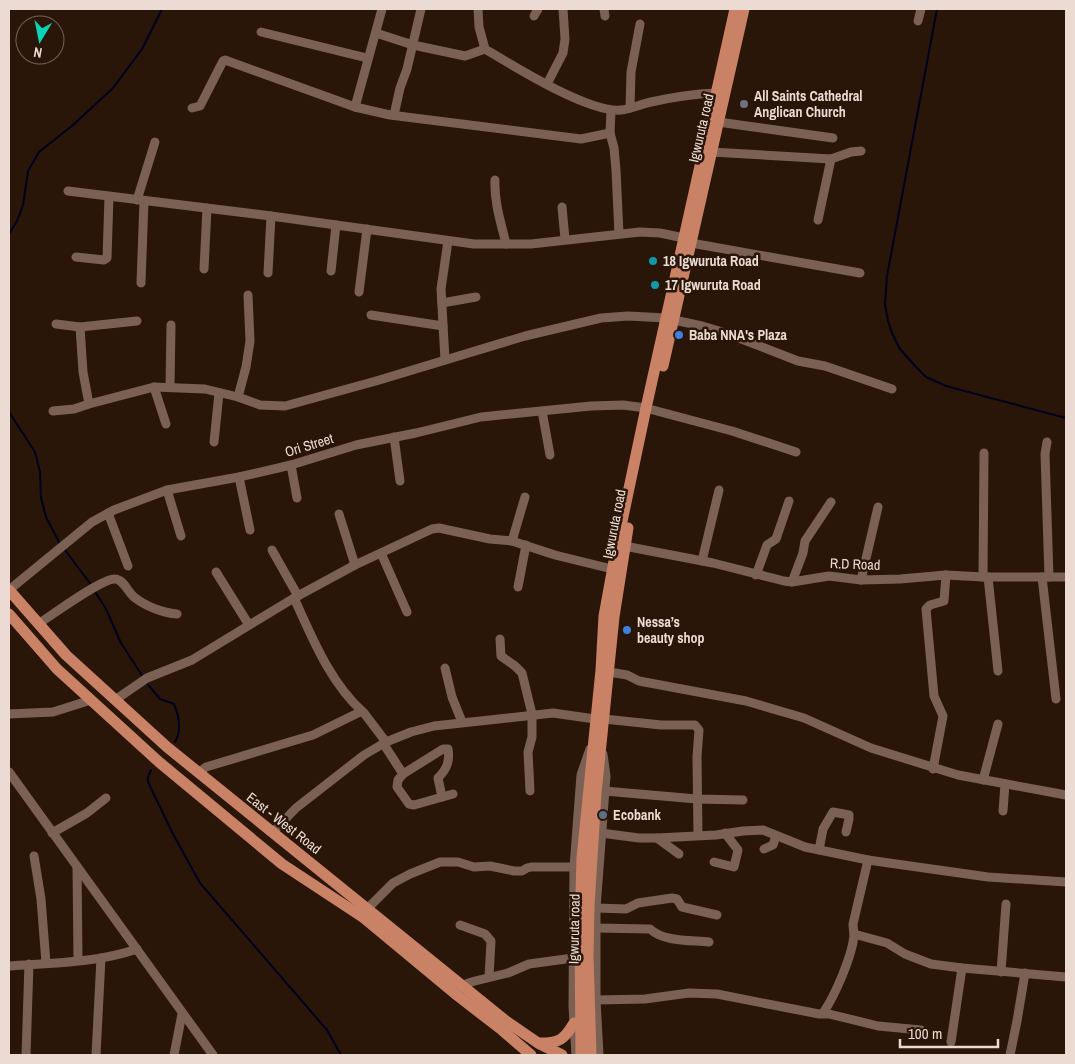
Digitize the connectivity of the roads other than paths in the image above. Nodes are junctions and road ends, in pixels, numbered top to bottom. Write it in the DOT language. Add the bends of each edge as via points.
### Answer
graph roads {
  1 [pos="382,9"];
  2 [pos="421,9"];
  3 [pos="478,9"];
  4 [pos="563,9"];
  5 [pos="735,9"];
  6 [pos="744,9"];
  7 [pos="921,9"];
  8 [pos="918,21"];
  9 [pos="640,24"];
  10 [pos="261,32"];
  11 [pos="376,33"];
  12 [pos="412,45"];
  13 [pos="485,49"];
  14 [pos="367,58"];
  15 [pos="547,84"];
  16 [pos="716,93"];
  17 [pos="355,107"];
  18 [pos="192,108"];
  19 [pos="630,108"];
  20 [pos="611,111"];
  21 [pos="394,115"];
  22 [pos="718,122"];
  23 [pos="610,133"];
  24 [pos="833,138"];
  25 [pos="156,142"];
  26 [pos="861,151"];
  27 [pos="711,152"];
  28 [pos="831,159"];
  29 [pos="495,180"];
  30 [pos="68,191"];
  31 [pos="109,197"];
  32 [pos="141,200"];
  33 [pos="562,206"];
  34 [pos="207,208"];
  35 [pos="271,216"];
  36 [pos="818,220"];
  37 [pos="336,225"];
  38 [pos="367,229"];
  39 [pos="619,234"];
  40 [pos="564,239"];
  41 [pos="687,240"];
  42 [pos="448,241"];
  43 [pos="506,244"];
  44 [pos="76,257"];
  45 [pos="204,269"];
  46 [pos="331,271"];
  47 [pos="268,273"];
  48 [pos="860,273"];
  49 [pos="141,284"];
  50 [pos="359,292"];
  51 [pos="248,295"];
  52 [pos="476,297"];
  53 [pos="442,303"];
  54 [pos="371,315"];
  55 [pos="670,319"];
  56 [pos="137,322"];
  57 [pos="56,324"];
  58 [pos="170,325"];
  59 [pos="80,326"];
  60 [pos="443,326"];
  61 [pos="445,360"];
  62 [pos="154,387"];
  63 [pos="170,388"];
  64 [pos="892,389"];
  65 [pos="219,392"];
  66 [pos="238,397"];
  67 [pos="89,404"];
  68 [pos="649,409"];
  69 [pos="542,411"];
  70 [pos="53,412"];
  71 [pos="166,424"];
  72 [pos="394,437"];
  73 [pos="214,442"];
  74 [pos="1047,442"];
  75 [pos="796,452"];
  76 [pos="984,453"];
  77 [pos="550,455"];
  78 [pos="291,465"];
  79 [pos="240,477"];
  80 [pos="400,480"];
  81 [pos="167,490"];
  82 [pos="719,490"];
  83 [pos="526,497"];
  84 [pos="297,498"];
  85 [pos="789,501"];
  86 [pos="831,502"];
  87 [pos="878,508"];
  88 [pos="108,513"];
  89 [pos="339,514"];
  90 [pos="250,530"];
  91 [pos="180,536"];
  92 [pos="512,541"];
  93 [pos="526,545"];
  94 [pos="621,546"];
  95 [pos="272,550"];
  96 [pos="381,552"];
  97 [pos="702,561"];
  98 [pos="355,565"];
  99 [pos="128,566"];
  100 [pos="612,569"];
  101 [pos="216,572"];
  102 [pos="756,575"];
  103 [pos="946,575"];
  104 [pos="986,577"];
  105 [pos="1045,577"];
  106 [pos="1066,577"];
  107 [pos="861,580"];
  108 [pos="792,582"];
  109 [pos="518,587"];
  110 [pos="9,590"];
  111 [pos="296,597"];
  112 [pos="407,612"];
  113 [pos="9,614"];
  114 [pos="177,614"];
  115 [pos="38,624"];
  116 [pos="248,625"];
  117 [pos="500,639"];
  118 [pos="445,668"];
  119 [pos="998,671"];
  120 [pos="609,672"];
  121 [pos="1056,699"];
  122 [pos="90,700"];
  123 [pos="115,700"];
  124 [pos="363,712"];
  125 [pos="9,714"];
  126 [pos="532,714"];
  127 [pos="600,719"];
  128 [pos="462,722"];
  129 [pos="998,724"];
  130 [pos="597,741"];
  131 [pos="385,743"];
  132 [pos="933,769"];
  133 [pos="9,772"];
  134 [pos="198,773"];
  135 [pos="403,774"];
  136 [pos="983,780"];
  137 [pos="1005,784"];
  138 [pos="604,790"];
  139 [pos="530,791"];
  140 [pos="453,794"];
  141 [pos="1066,795"];
  142 [pos="442,797"];
  143 [pos="106,798"];
  144 [pos="697,799"];
  145 [pos="743,800"];
  146 [pos="1003,811"];
  147 [pos="273,832"];
  148 [pos="846,832"];
  149 [pos="52,833"];
  150 [pos="725,833"];
  151 [pos="601,834"];
  152 [pos="698,835"];
  153 [pos="776,836"];
  154 [pos="657,838"];
  155 [pos="764,849"];
  156 [pos="819,850"];
  157 [pos="679,854"];
  158 [pos="34,856"];
  159 [pos="868,860"];
  160 [pos="714,862"];
  161 [pos="77,866"];
  162 [pos="574,867"];
  163 [pos="1066,882"];
  164 [pos="1006,904"];
  165 [pos="368,908"];
  166 [pos="596,908"];
  167 [pos="717,914"];
  168 [pos="460,925"];
  169 [pos="596,928"];
  170 [pos="854,934"];
  171 [pos="709,942"];
  172 [pos="137,948"];
  173 [pos="418,956"];
  174 [pos="101,958"];
  175 [pos="78,960"];
  176 [pos="46,963"];
  177 [pos="581,963"];
  178 [pos="29,964"];
  179 [pos="9,966"];
  180 [pos="962,968"];
  181 [pos="1001,972"];
  182 [pos="1025,974"];
  183 [pos="1066,977"];
  184 [pos="489,978"];
  185 [pos="464,988"];
  186 [pos="596,1000"];
  187 [pos="823,1013"];
  188 [pos="182,1014"];
  189 [pos="574,1023"];
  190 [pos="921,1030"];
  191 [pos="951,1042"];
  192 [pos="538,1043"];
  193 [pos="26,1055"];
  194 [pos="96,1055"];
  195 [pos="174,1055"];
  196 [pos="213,1055"];
  197 [pos="531,1055"];
  198 [pos="562,1055"];
  199 [pos="576,1055"];
  200 [pos="581,1055"];
  201 [pos="591,1055"];
  202 [pos="599,1055"];
  203 [pos="1010,1055"];
  1 -- 11 [label="street"];
  2 -- 12 [label="street"];
  3 -- 13 [label="street"];
  4 -- 15 [label="street" via="563,53"];
  5 -- 16 [label="main road, Igwuruta road"];
  6 -- 22 [label="main road, Igwuruta road"];
  7 -- 8 [label="street"];
  9 -- 19 [label="street" via="631,72"];
  10 -- 14 [label="street"];
  11 -- 12 [label="street"];
  11 -- 14 [label="street"];
  12 -- 13 [label="street" via="465,56"];
  12 -- 21 [label="street"];
  13 -- 15 [label="street"];
  14 -- 17 [label="street"];
  15 -- 20 [label="street"];
  16 -- 19 [label="street" via="690,94"];
  16 -- 41 [label="main road, Igwuruta road"];
  17 -- 18 [label="street" via="225,60 200,106"];
  17 -- 21 [label="street"];
  19 -- 20 [label="street"];
  20 -- 23 [label="street"];
  21 -- 23 [label="street" via="581,139"];
  22 -- 24 [label="street"];
  22 -- 27 [label="main road, Igwuruta road"];
  23 -- 39 [label="street" via="616,170"];
  25 -- 32 [label="street"];
  26 -- 28 [label="street"];
  27 -- 28 [label="street"];
  27 -- 41 [label="main road, Igwuruta road"];
  28 -- 36 [label="street"];
  29 -- 43 [label="street" via="494,199"];
  30 -- 31 [label="street"];
  31 -- 32 [label="street"];
  31 -- 44 [label="street" via="107,258"];
  32 -- 34 [label="street"];
  32 -- 49 [label="street"];
  33 -- 40 [label="street"];
  34 -- 35 [label="street"];
  34 -- 45 [label="street"];
  35 -- 37 [label="street"];
  35 -- 47 [label="street"];
  37 -- 38 [label="street"];
  37 -- 46 [label="street"];
  38 -- 42 [label="street"];
  38 -- 50 [label="street"];
  39 -- 40 [label="street"];
  39 -- 41 [label="street" via="660,233"];
  40 -- 43 [label="street"];
  41 -- 48 [label="street"];
  41 -- 55 [label="main road, Igwuruta road"];
  42 -- 43 [label="street"];
  42 -- 53 [label="street" via="441,280"];
  51 -- 66 [label="street" via="250,341"];
  52 -- 53 [label="street"];
  53 -- 60 [label="street"];
  54 -- 60 [label="street"];
  55 -- 61 [label="street" via="601,318"];
  55 -- 64 [label="street" via="726,333 798,361 825,366"];
  55 -- 68 [label="main road, Igwuruta road"];
  56 -- 59 [label="street"];
  57 -- 59 [label="street"];
  58 -- 63 [label="street"];
  59 -- 67 [label="street"];
  60 -- 61 [label="street"];
  61 -- 66 [label="street" via="285,406 260,405"];
  62 -- 63 [label="street"];
  62 -- 67 [label="street"];
  62 -- 71 [label="street"];
  63 -- 65 [label="street"];
  65 -- 66 [label="street"];
  65 -- 73 [label="street"];
  67 -- 70 [label="street"];
  68 -- 69 [label="street, Ori Street" via="614,405"];
  68 -- 75 [label="street, Ori Street"];
  68 -- 94 [label="main road, Igwuruta road"];
  69 -- 72 [label="street, Ori Street" via="481,417"];
  69 -- 77 [label="street"];
  72 -- 78 [label="street, Ori Street"];
  72 -- 80 [label="street"];
  74 -- 105 [label="street"];
  76 -- 104 [label="street"];
  78 -- 79 [label="street, Ori Street"];
  78 -- 84 [label="street"];
  79 -- 81 [label="street, Ori Street"];
  79 -- 90 [label="street"];
  81 -- 88 [label="street, Ori Street"];
  81 -- 91 [label="street"];
  82 -- 97 [label="street"];
  83 -- 92 [label="street"];
  85 -- 102 [label="street" via="776,539 767,545"];
  86 -- 108 [label="street" via="805,541"];
  87 -- 107 [label="street"];
  88 -- 99 [label="street"];
  88 -- 110 [label="street, Ori Street" via="92,522"];
  89 -- 98 [label="street"];
  92 -- 93 [label="street"];
  92 -- 96 [label="street" via="439,528"];
  93 -- 100 [label="street"];
  93 -- 109 [label="street"];
  94 -- 97 [label="street, R.D Road"];
  94 -- 100 [label="main road, Igwuruta road"];
  94 -- 120 [label="main road, Igwuruta road"];
  95 -- 111 [label="street"];
  96 -- 98 [label="street"];
  96 -- 112 [label="street"];
  97 -- 102 [label="street, R.D Road"];
  98 -- 111 [label="street"];
  100 -- 127 [label="main road, Igwuruta road" via="604,616"];
  101 -- 116 [label="street"];
  102 -- 108 [label="street, R.D Road"];
  103 -- 104 [label="street, R.D Road"];
  103 -- 107 [label="street, R.D Road"];
  103 -- 132 [label="street" via="944,601 926,609 934,696 942,716"];
  104 -- 105 [label="street, R.D Road"];
  104 -- 119 [label="street"];
  105 -- 106 [label="street, R.D Road"];
  105 -- 121 [label="street"];
  107 -- 108 [label="street, R.D Road" via="829,576"];
  110 -- 115 [label="main road, East - West Road"];
  111 -- 116 [label="street"];
  111 -- 124 [label="street" via="324,663"];
  113 -- 122 [label="main road, East - West Road" via="57,669"];
  114 -- 115 [label="street" via="167,613 136,598 116,579 98,585"];
  115 -- 123 [label="main road, East - West Road"];
  116 -- 123 [label="street" via="187,663 147,678"];
  117 -- 126 [label="street" via="500,656 522,673"];
  118 -- 128 [label="street"];
  120 -- 127 [label="main road, Igwuruta road"];
  120 -- 132 [label="street" via="638,681 746,700 804,718 871,748"];
  122 -- 125 [label="street" via="53,712"];
  122 -- 173 [label="main road, East - West Road" via="266,852"];
  123 -- 134 [label="main road, East - West Road"];
  124 -- 131 [label="street"];
  124 -- 134 [label="street" via="313,735 206,767"];
  126 -- 127 [label="street" via="553,713"];
  126 -- 128 [label="street"];
  126 -- 139 [label="street" via="528,752"];
  127 -- 130 [label="main road, Igwuruta road"];
  127 -- 144 [label="street" via="695,726 699,730"];
  128 -- 131 [label="street" via="411,732"];
  129 -- 136 [label="street"];
  130 -- 138 [label="street" via="606,776"];
  130 -- 162 [label="street" via="581,775"];
  130 -- 177 [label="main road, Igwuruta road" via="590,885"];
  131 -- 135 [label="street"];
  131 -- 147 [label="street" via="328,782"];
  132 -- 136 [label="street"];
  133 -- 149 [label="street"];
  134 -- 147 [label="main road, East - West Road"];
  135 -- 142 [label="street" via="397,788 409,804"];
  135 -- 142 [label="street" via="448,748 448,766 438,778"];
  136 -- 137 [label="street"];
  137 -- 141 [label="street"];
  137 -- 146 [label="street"];
  138 -- 144 [label="street"];
  138 -- 151 [label="street"];
  140 -- 142 [label="street"];
  143 -- 149 [label="street"];
  144 -- 145 [label="street"];
  144 -- 152 [label="street"];
  147 -- 165 [label="main road, East - West Road"];
  148 -- 156 [label="street" via="850,816 833,812 823,829"];
  149 -- 161 [label="street"];
  150 -- 152 [label="street"];
  150 -- 153 [label="street" via="763,830"];
  150 -- 160 [label="street" via="738,850 734,866"];
  151 -- 154 [label="street"];
  151 -- 166 [label="street"];
  152 -- 154 [label="street"];
  153 -- 155 [label="street" via="773,845"];
  153 -- 156 [label="street"];
  154 -- 157 [label="street"];
  156 -- 159 [label="street"];
  158 -- 176 [label="street"];
  159 -- 163 [label="street" via="988,877"];
  159 -- 170 [label="street" via="853,924"];
  161 -- 172 [label="street"];
  161 -- 175 [label="street"];
  162 -- 165 [label="street" via="531,867 514,871 440,862 393,883"];
  162 -- 177 [label="street"];
  164 -- 181 [label="street"];
  165 -- 173 [label="main road, East - West Road"];
  166 -- 167 [label="street" via="626,908 677,898 682,907"];
  166 -- 169 [label="street"];
  168 -- 184 [label="street" via="484,934 491,941"];
  169 -- 171 [label="street" via="650,929 664,937"];
  169 -- 186 [label="street"];
  170 -- 180 [label="street" via="887,943 931,964"];
  170 -- 187 [label="street" via="841,978"];
  172 -- 174 [label="street"];
  172 -- 188 [label="street"];
  173 -- 185 [label="main road, East - West Road"];
  173 -- 197 [label="main road, East - West Road"];
  174 -- 175 [label="street"];
  174 -- 194 [label="street"];
  175 -- 176 [label="street"];
  176 -- 178 [label="street"];
  177 -- 184 [label="street" via="529,964"];
  177 -- 189 [label="street"];
  177 -- 200 [label="main road"];
  177 -- 201 [label="main road, Igwuruta road"];
  178 -- 179 [label="street"];
  178 -- 193 [label="street"];
  180 -- 181 [label="street"];
  180 -- 191 [label="street"];
  181 -- 182 [label="street"];
  182 -- 183 [label="street"];
  182 -- 203 [label="street"];
  184 -- 185 [label="street" via="468,983"];
  185 -- 192 [label="main road, East - West Road"];
  186 -- 187 [label="street" via="717,994"];
  186 -- 202 [label="street"];
  187 -- 190 [label="street" via="878,1026"];
  188 -- 195 [label="street"];
  188 -- 196 [label="street"];
  189 -- 192 [label="main road" via="561,1040"];
  189 -- 199 [label="street"];
  192 -- 198 [label="main road, East - West Road"];
}
